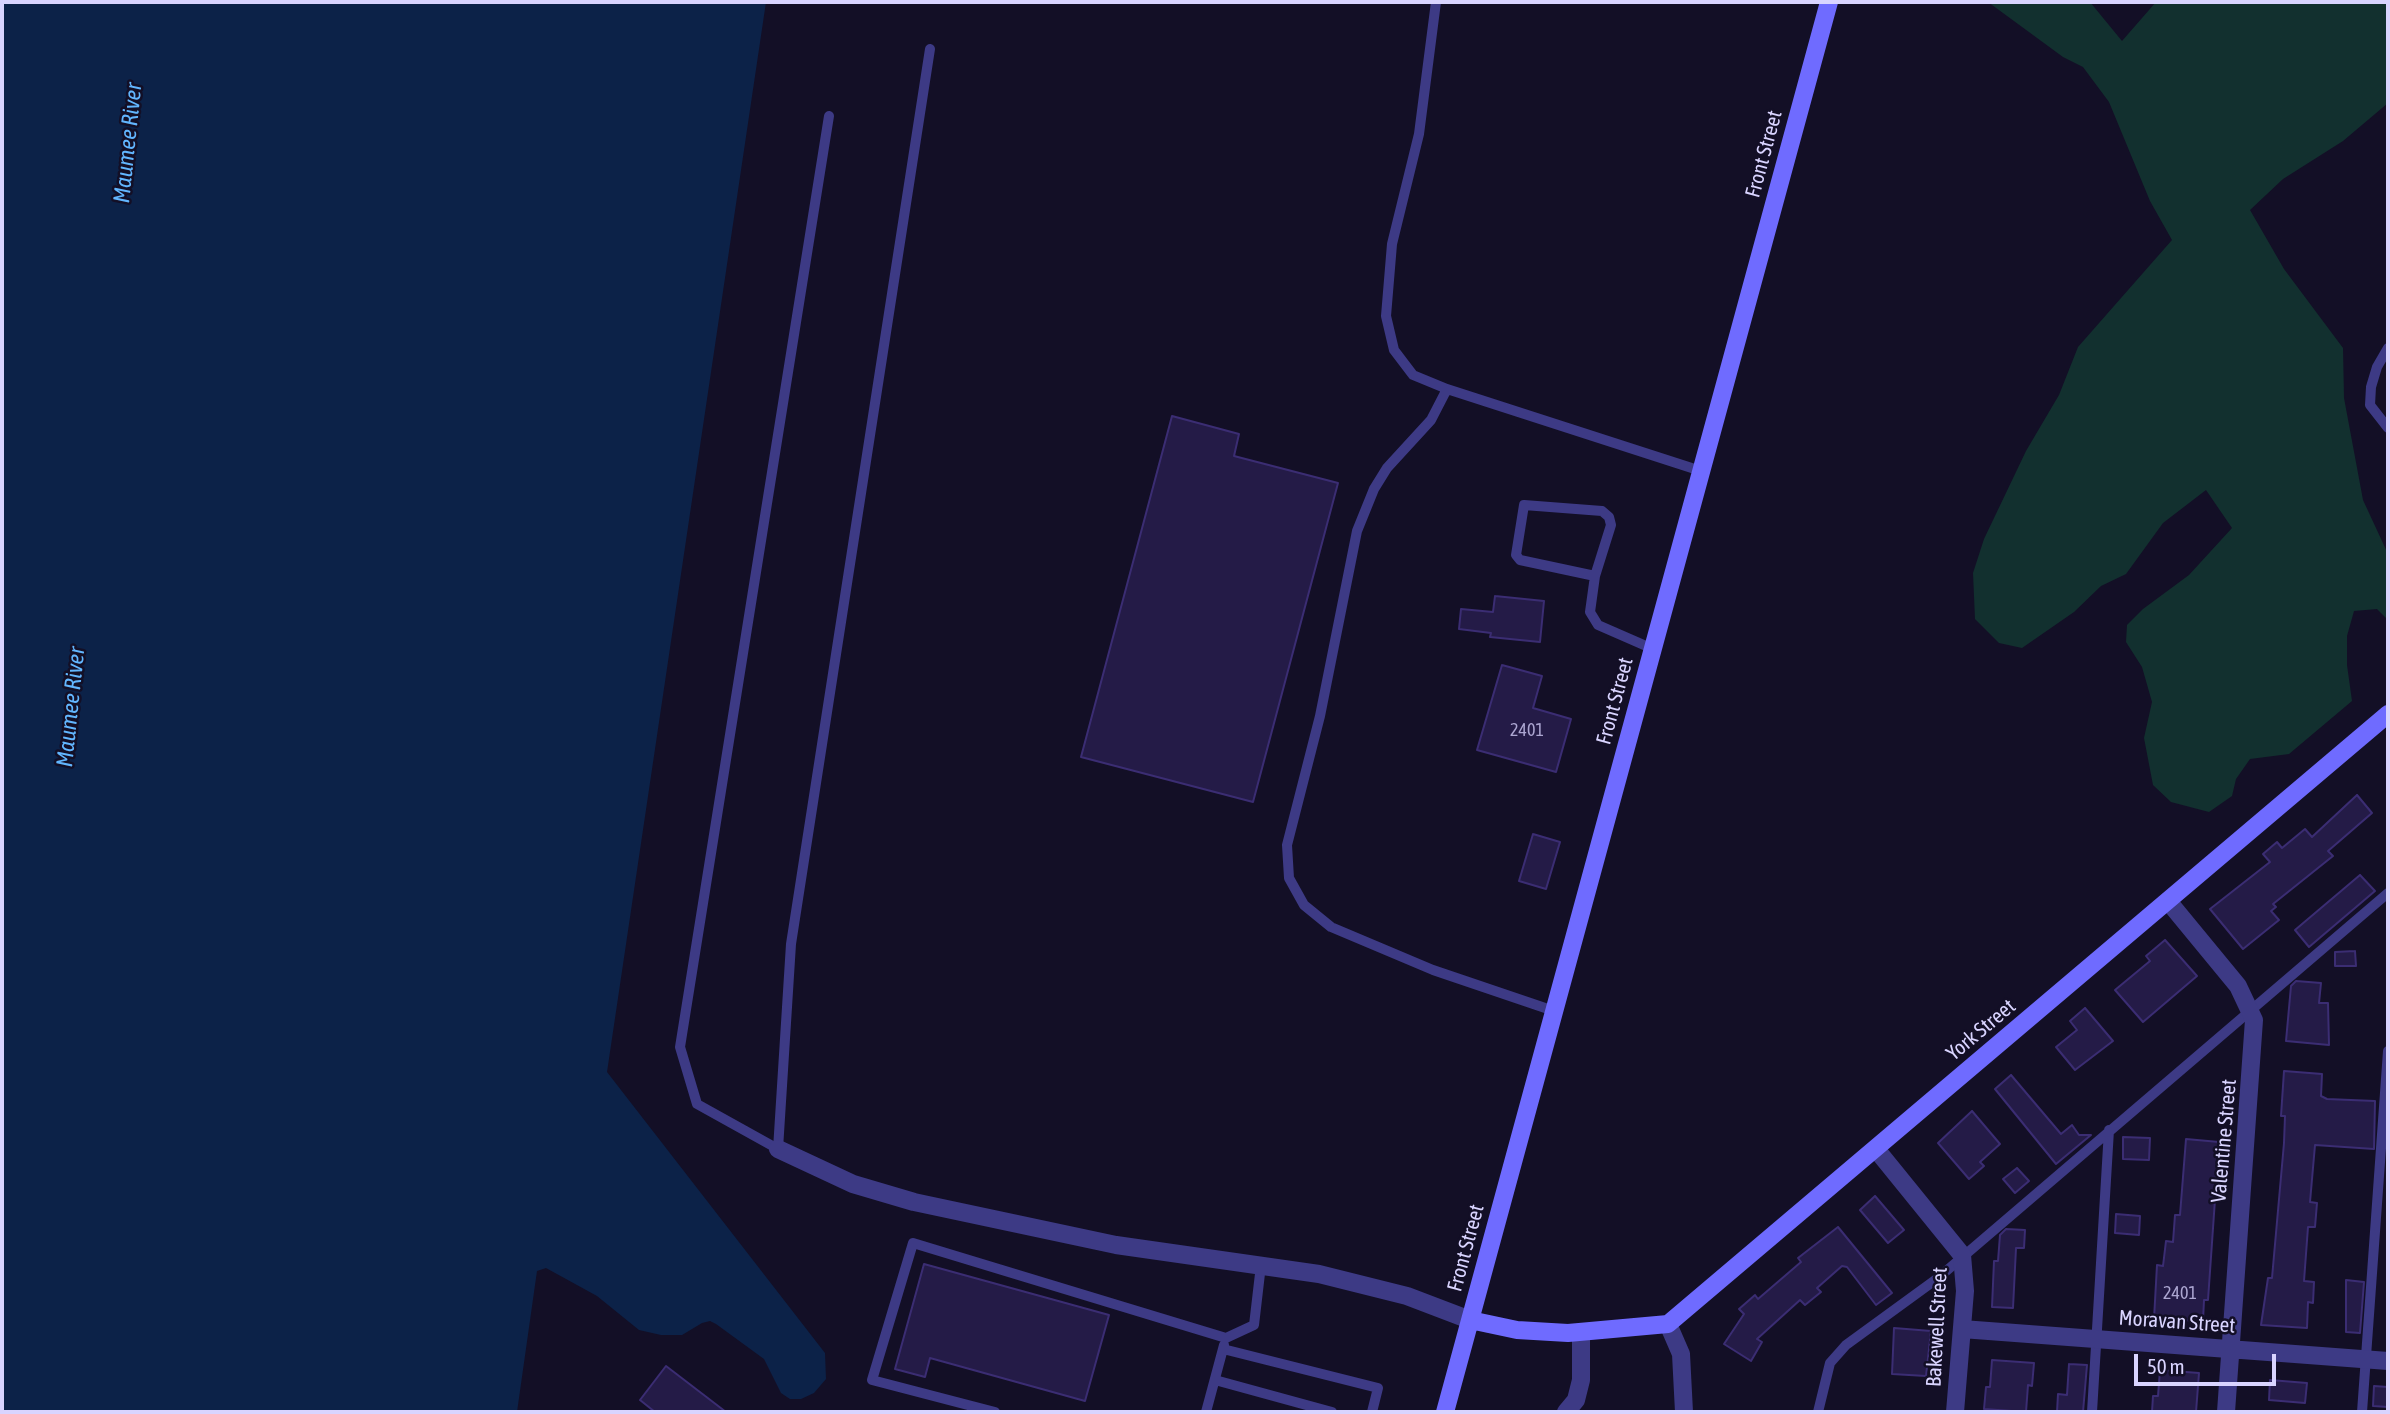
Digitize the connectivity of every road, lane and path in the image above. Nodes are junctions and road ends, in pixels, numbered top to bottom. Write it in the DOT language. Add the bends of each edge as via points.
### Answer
graph roads {
  1 [pos="1436,2"];
  2 [pos="1829,2"];
  3 [pos="930,49"];
  4 [pos="829,116"];
  5 [pos="2388,348"];
  6 [pos="1447,389"];
  7 [pos="2388,428"];
  8 [pos="1701,471"];
  9 [pos="1595,576"];
  10 [pos="1653,649"];
  11 [pos="2388,714"];
  12 [pos="2388,892"];
  13 [pos="2168,901"];
  14 [pos="2250,1010"];
  15 [pos="1554,1011"];
  16 [pos="2388,1051"];
  17 [pos="2109,1130"];
  18 [pos="778,1149"];
  19 [pos="1876,1149"];
  20 [pos="1962,1255"];
  21 [pos="1261,1265"];
  22 [pos="1470,1320"];
  23 [pos="1668,1324"];
  24 [pos="1962,1329"];
  25 [pos="1581,1332"];
  26 [pos="2098,1339"];
  27 [pos="1224,1344"];
  28 [pos="2230,1349"];
  29 [pos="2366,1360"];
  30 [pos="2388,1362"];
  31 [pos="1215,1380"];
  32 [pos="995,1412"];
  33 [pos="1206,1412"];
  34 [pos="1332,1412"];
  35 [pos="1372,1412"];
  36 [pos="1445,1412"];
  37 [pos="1566,1412"];
  38 [pos="1684,1412"];
  39 [pos="1818,1412"];
  40 [pos="1955,1412"];
  41 [pos="2092,1412"];
  42 [pos="2226,1412"];
  43 [pos="2362,1412"];
  1 -- 6 [label="lane" via="1419,134 1392,244 1386,316 1394,350 1413,375"];
  2 -- 8 [label="street, Front Street"];
  3 -- 18 [label="lane" via="792,944"];
  4 -- 18 [label="lane" via="680,1047 697,1104"];
  5 -- 7 [label="lane" via="2377,367 2370,405"];
  6 -- 8 [label="lane"];
  6 -- 15 [label="lane" via="1431,420 1387,468 1357,531 1320,716 1287,845 1289,878 1304,905 1331,927 1433,970"];
  8 -- 10 [label="street, Front Street"];
  9 -- 9 [label="lane" via="1611,525 1609,517 1601,511 1524,505 1516,555 1520,560"];
  9 -- 10 [label="lane" via="1593,620"];
  10 -- 15 [label="street, Front Street"];
  11 -- 13 [label="street, York Street"];
  12 -- 14 [label="lane"];
  13 -- 14 [label="street, Valentine Street" via="2238,986"];
  13 -- 19 [label="street, York Street"];
  14 -- 17 [label="lane"];
  14 -- 28 [label="street, Valentine Street" via="2254,1046"];
  15 -- 22 [label="street, Front Street"];
  16 -- 29 [label="lane"];
  17 -- 20 [label="lane"];
  17 -- 26 [label="lane"];
  18 -- 21 [label="street" via="853,1184 914,1202 1116,1245"];
  19 -- 20 [label="street, Bakewell Street"];
  19 -- 23 [label="street, York Street"];
  20 -- 24 [label="street, Bakewell Street"];
  20 -- 39 [label="lane" via="1846,1345 1830,1363"];
  21 -- 22 [label="street" via="1406,1296"];
  21 -- 27 [label="lane" via="1254,1325"];
  22 -- 25 [label="street" via="1517,1330"];
  22 -- 36 [label="street, Front Street"];
  23 -- 25 [label="street"];
  23 -- 38 [label="street" via="1681,1353"];
  24 -- 26 [label="street, Moravan Street"];
  24 -- 40 [label="street, Bakewell Street"];
  25 -- 37 [label="street" via="1581,1380 1576,1400"];
  26 -- 28 [label="street, Moravan Street"];
  26 -- 41 [label="lane"];
  27 -- 31 [label="lane"];
  27 -- 32 [label="lane" via="914,1243 873,1380"];
  27 -- 35 [label="lane" via="1378,1388"];
  28 -- 29 [label="street, Moravan Street"];
  28 -- 42 [label="street, Valentine Street"];
  29 -- 30 [label="street, Moravan Street"];
  29 -- 43 [label="lane"];
  31 -- 33 [label="lane"];
  31 -- 34 [label="lane"];
}
